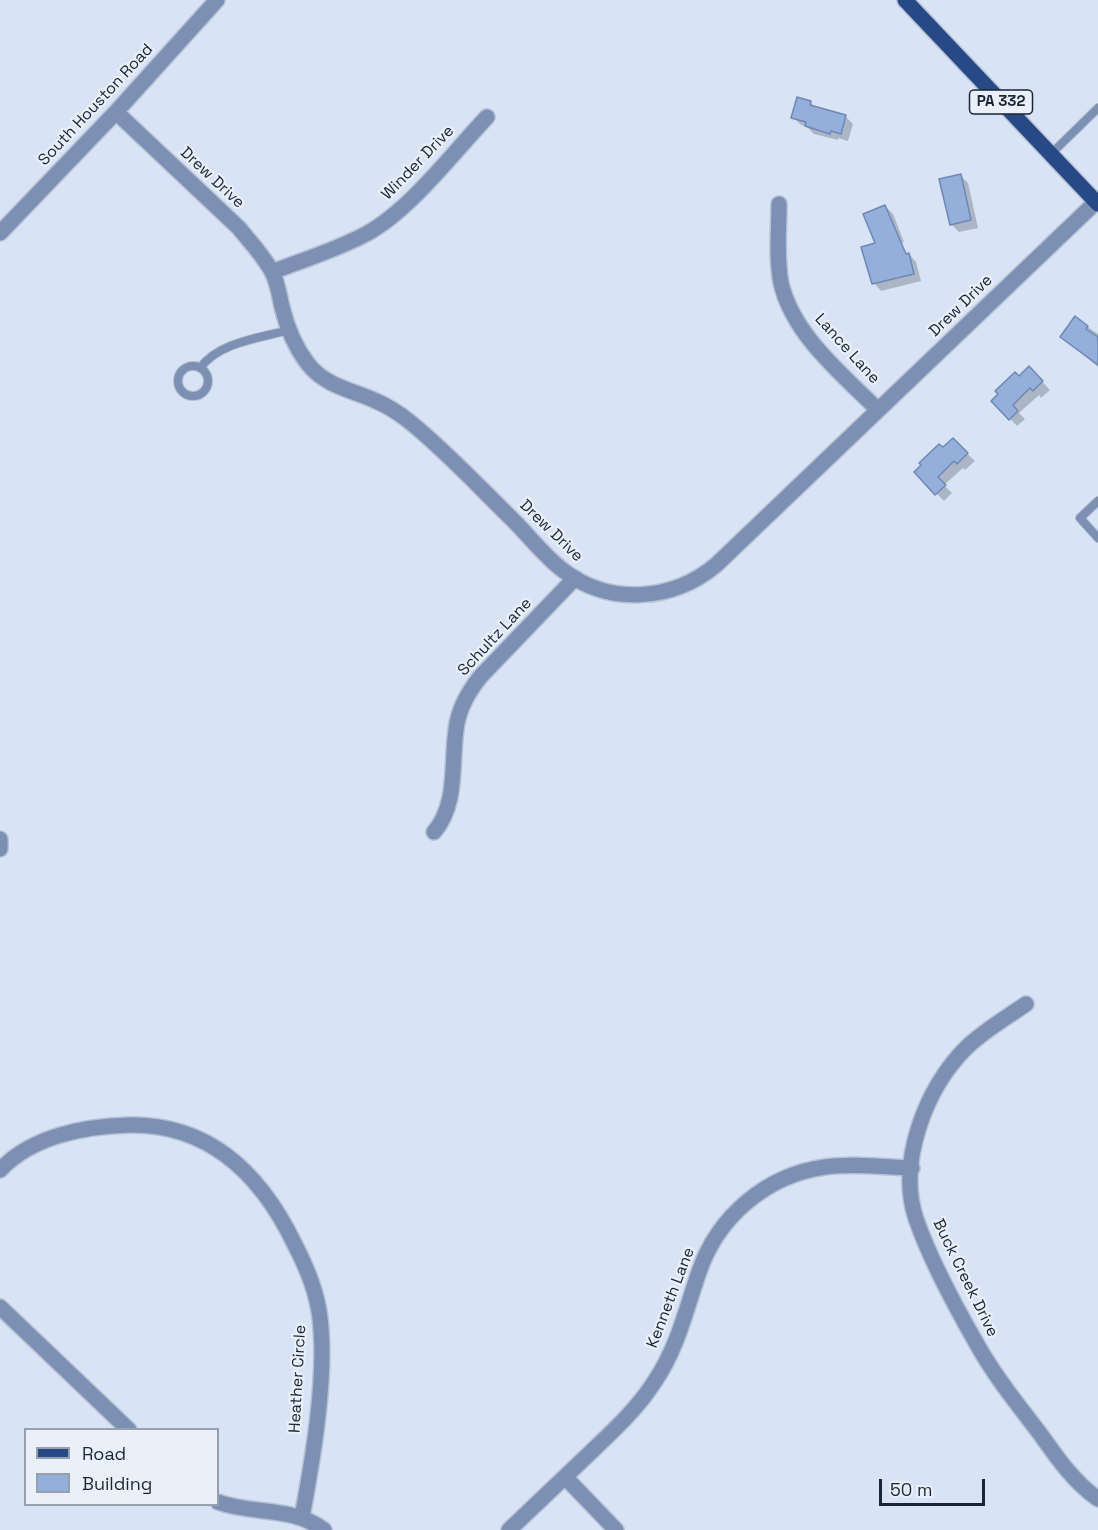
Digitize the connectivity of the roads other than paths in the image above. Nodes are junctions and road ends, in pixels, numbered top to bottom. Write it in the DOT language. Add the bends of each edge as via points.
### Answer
graph roads {
  1 [pos="217,0"];
  2 [pos="904,0"];
  3 [pos="1098,108"];
  4 [pos="116,112"];
  5 [pos="488,117"];
  6 [pos="1051,154"];
  7 [pos="1097,203"];
  8 [pos="779,204"];
  9 [pos="0,233"];
  10 [pos="272,272"];
  11 [pos="289,330"];
  12 [pos="200,368"];
  13 [pos="878,410"];
  14 [pos="1098,501"];
  15 [pos="1098,538"];
  16 [pos="575,578"];
  17 [pos="434,832"];
  18 [pos="0,839"];
  19 [pos="0,849"];
  20 [pos="1026,1004"];
  21 [pos="912,1168"];
  22 [pos="0,1170"];
  23 [pos="0,1307"];
  24 [pos="127,1428"];
  25 [pos="565,1477"];
  26 [pos="1098,1499"];
  27 [pos="219,1502"];
  28 [pos="302,1517"];
  29 [pos="324,1530"];
  30 [pos="509,1530"];
  31 [pos="616,1530"];
  1 -- 4 [label="street, South Houston Road"];
  2 -- 6 [label="main road, PA 332"];
  3 -- 6 [label="lane"];
  4 -- 9 [label="street, South Houston Road"];
  4 -- 10 [label="street, Drew Drive" via="239,228"];
  5 -- 10 [label="street, Winder Drive" via="411,199 367,234"];
  6 -- 7 [label="main road, PA 332"];
  7 -- 13 [label="street, Drew Drive"];
  8 -- 13 [label="street, Lance Lane" via="778,248 786,300 808,338"];
  10 -- 11 [label="street, Drew Drive"];
  11 -- 12 [label="lane" via="214,353"];
  11 -- 16 [label="street, Drew Drive" via="315,371 333,385 382,404 411,423"];
  13 -- 16 [label="street, Drew Drive" via="716,565 693,581 643,596 595,588"];
  14 -- 15 [label="lane" via="1080,518"];
  16 -- 17 [label="street, Schultz Lane" via="470,690 456,730 451,790 442,823"];
  18 -- 19 [label="street"];
  20 -- 21 [label="street, Buck Creek Drive" via="967,1047 939,1082 921,1119"];
  21 -- 25 [label="street, Kenneth Lane" via="824,1167 774,1183 750,1199 723,1227 706,1254 672,1352 655,1382 633,1410"];
  21 -- 26 [label="street, Buck Creek Drive" via="916,1217 967,1328 1008,1394 1069,1473"];
  22 -- 28 [label="street, Heather Circle" via="29,1148 58,1136 84,1129 143,1125 207,1143 229,1156 266,1194 307,1269 320,1318 319,1396"];
  23 -- 24 [label="street"];
  25 -- 30 [label="street, Kenneth Lane"];
  25 -- 31 [label="street"];
  27 -- 28 [label="street"];
  28 -- 29 [label="street"];
}
